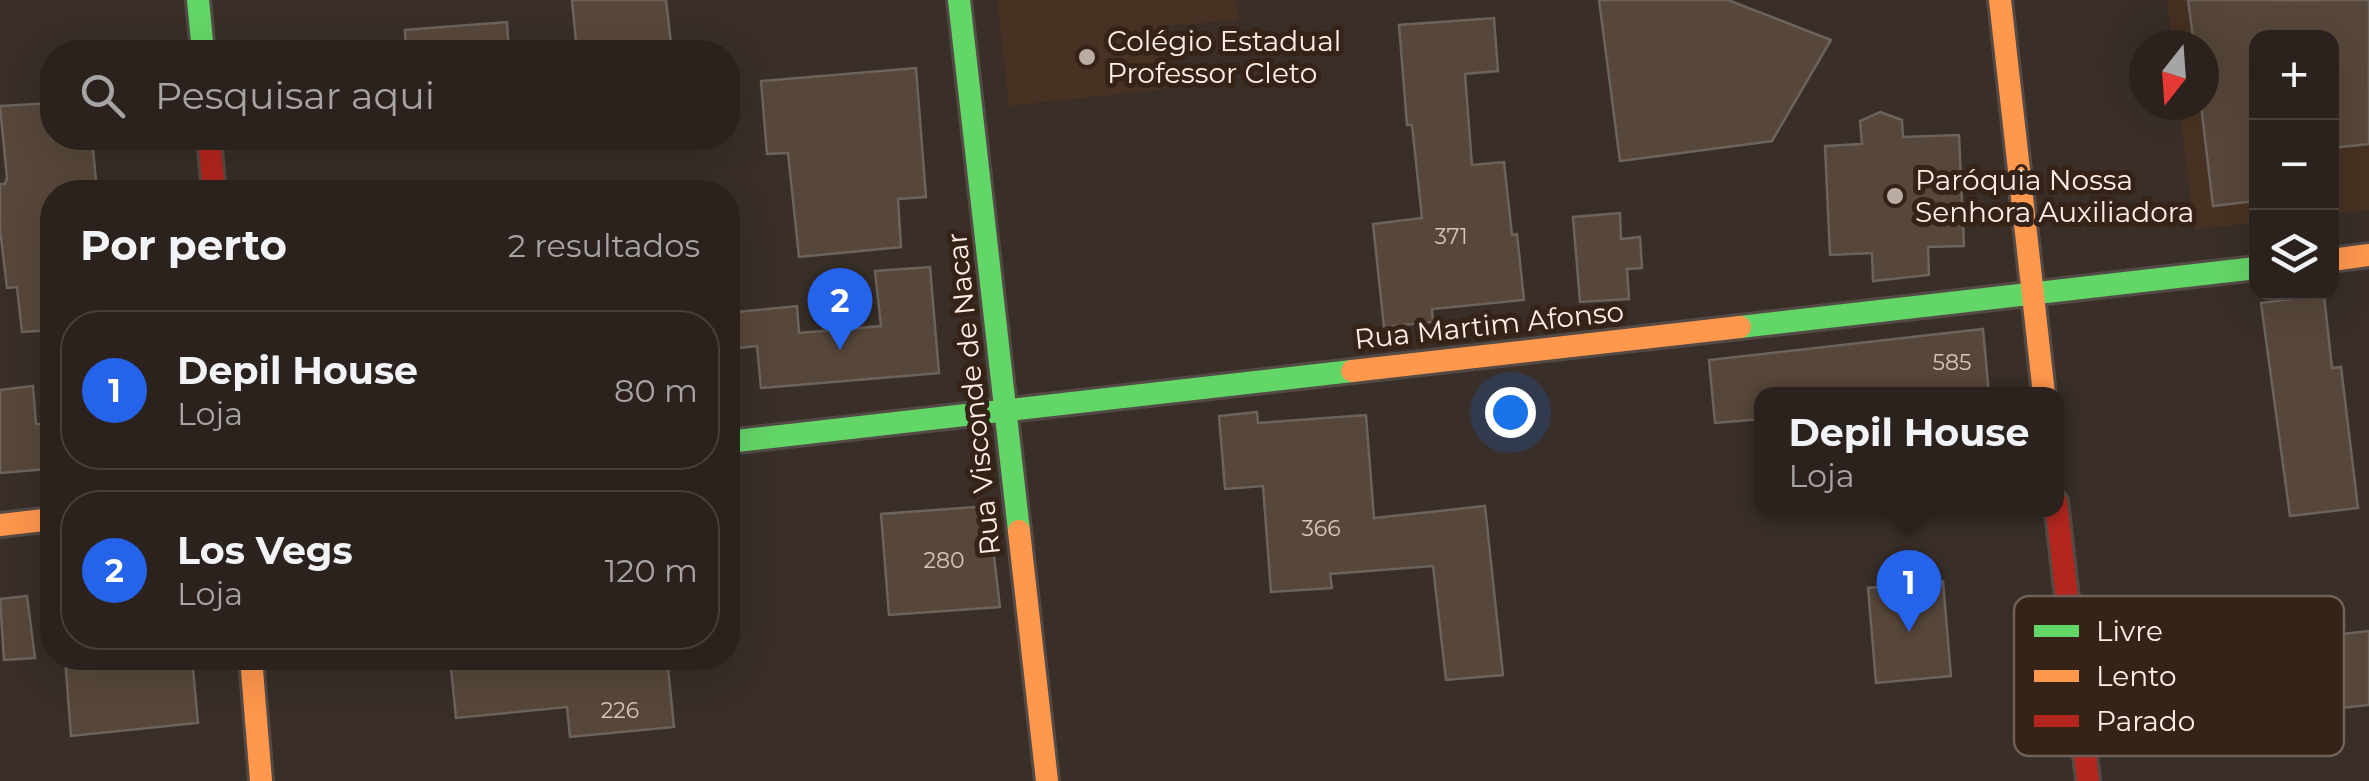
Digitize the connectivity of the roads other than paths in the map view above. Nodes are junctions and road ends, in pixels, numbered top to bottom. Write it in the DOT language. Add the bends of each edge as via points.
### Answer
graph roads {
  1 [pos="198,0"];
  2 [pos="959,0"];
  3 [pos="2000,0"];
  4 [pos="202,40"];
  5 [pos="211,150"];
  6 [pos="213,180"];
  7 [pos="2369,255"];
  8 [pos="2339,259"];
  9 [pos="2249,269"];
  10 [pos="2033,294"];
  11 [pos="2043,387"];
  12 [pos="1005,410"];
  13 [pos="740,441"];
  14 [pos="2058,517"];
  15 [pos="40,520"];
  16 [pos="0,524"];
  17 [pos="2067,596"];
  18 [pos="252,670"];
  19 [pos="2085,756"];
  20 [pos="261,781"];
  21 [pos="1046,781"];
  22 [pos="2088,781"];
  1 -- 4 [label="main road"];
  2 -- 12 [label="main road, Rua Visconde de Nacar"];
  3 -- 10 [label="main road"];
  5 -- 6 [label="main road"];
  7 -- 8 [label="main road"];
  9 -- 10 [label="main road, Rua Martim Afonso"];
  10 -- 11 [label="main road"];
  10 -- 12 [label="main road, Rua Martim Afonso"];
  12 -- 13 [label="main road, Rua Martim Afonso"];
  12 -- 21 [label="main road, Rua Visconde de Nacar"];
  14 -- 17 [label="main road"];
  15 -- 16 [label="main road"];
  18 -- 20 [label="main road"];
  19 -- 22 [label="main road"];
}
